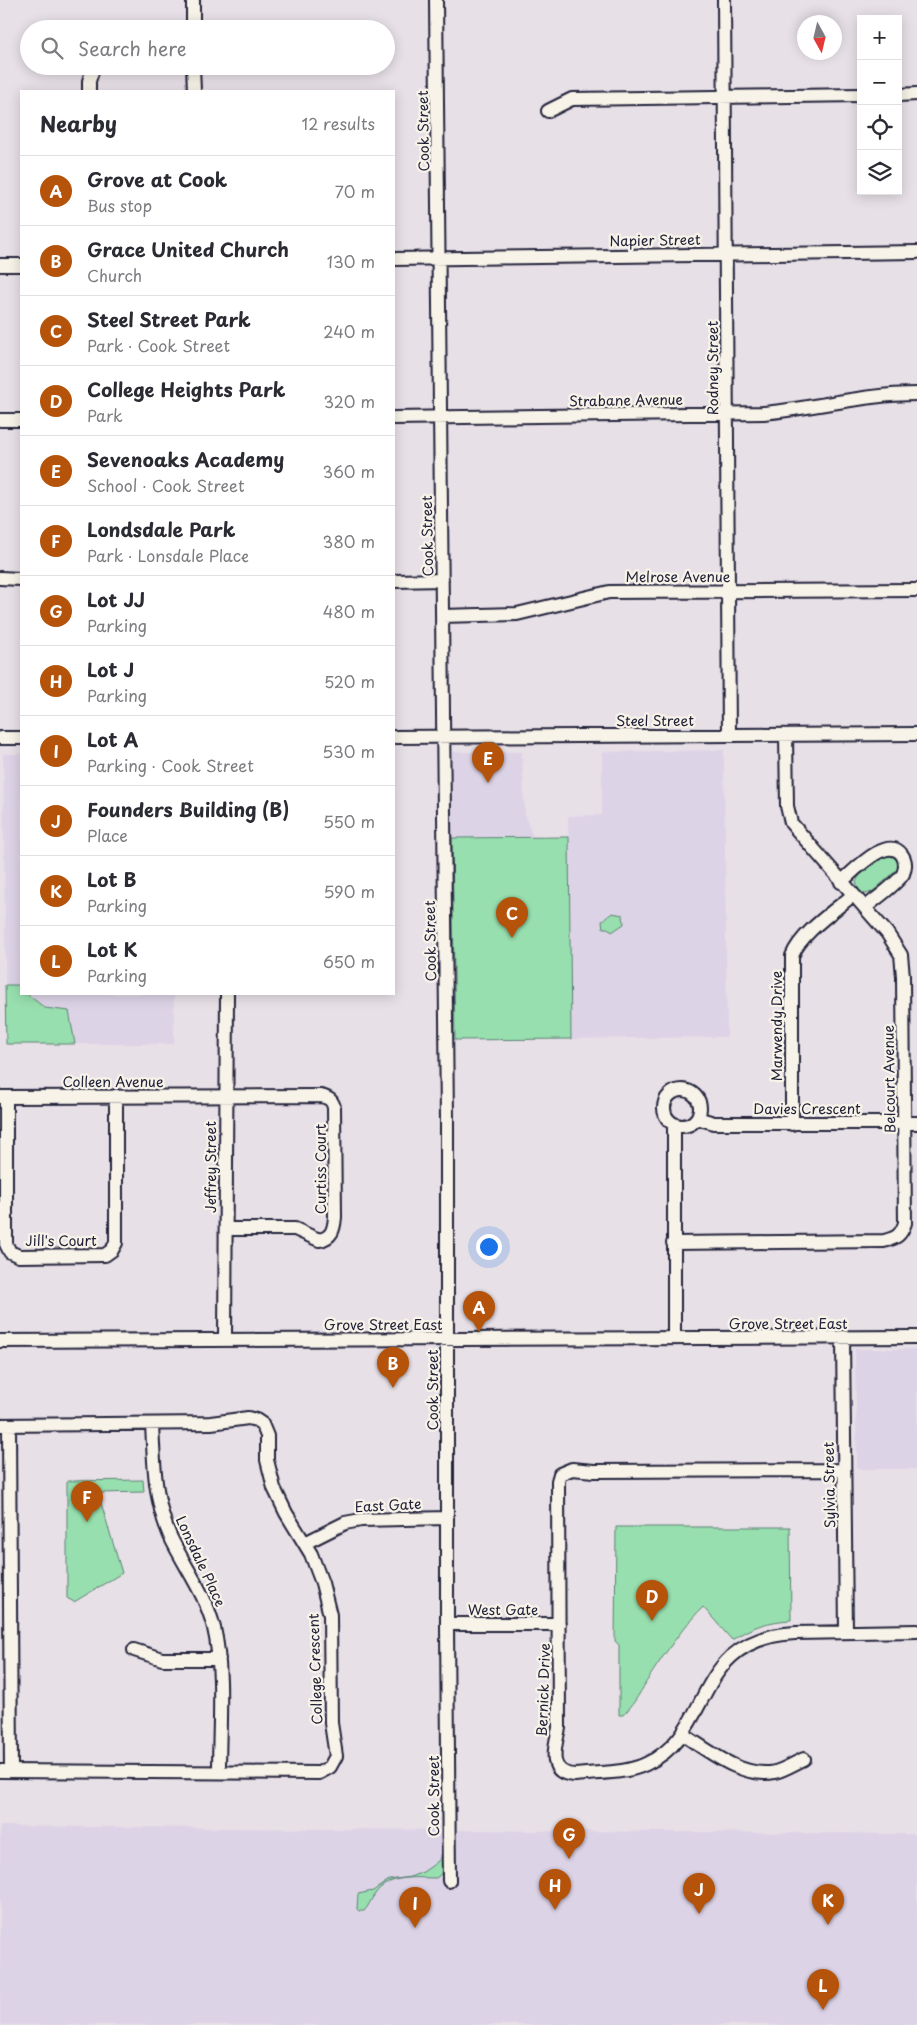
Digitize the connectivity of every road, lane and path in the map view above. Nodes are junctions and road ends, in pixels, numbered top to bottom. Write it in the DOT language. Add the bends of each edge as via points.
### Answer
graph roads {
  1 [pos="193,0"];
  2 [pos="436,0"];
  3 [pos="724,0"];
  4 [pos="193,20"];
  5 [pos="91,75"];
  6 [pos="193,75"];
  7 [pos="89,90"];
  8 [pos="194,90"];
  9 [pos="917,94"];
  10 [pos="857,95"];
  11 [pos="902,95"];
  12 [pos="725,98"];
  13 [pos="548,111"];
  14 [pos="917,252"];
  15 [pos="726,254"];
  16 [pos="440,258"];
  17 [pos="395,259"];
  18 [pos="20,265"];
  19 [pos="0,266"];
  20 [pos="917,394"];
  21 [pos="727,414"];
  22 [pos="395,418"];
  23 [pos="441,418"];
  24 [pos="0,420"];
  25 [pos="20,420"];
  26 [pos="0,578"];
  27 [pos="20,579"];
  28 [pos="442,580"];
  29 [pos="395,581"];
  30 [pos="917,590"];
  31 [pos="728,591"];
  32 [pos="442,616"];
  33 [pos="917,734"];
  34 [pos="729,735"];
  35 [pos="786,735"];
  36 [pos="443,736"];
  37 [pos="395,737"];
  38 [pos="0,738"];
  39 [pos="20,738"];
  40 [pos="841,882"];
  41 [pos="853,895"];
  42 [pos="865,908"];
  43 [pos="227,995"];
  44 [pos="116,1096"];
  45 [pos="225,1096"];
  46 [pos="3,1097"];
  47 [pos="698,1118"];
  48 [pos="911,1123"];
  49 [pos="674,1124"];
  50 [pos="792,1124"];
  51 [pos="226,1228"];
  52 [pos="673,1243"];
  53 [pos="843,1337"];
  54 [pos="917,1337"];
  55 [pos="674,1338"];
  56 [pos="447,1339"];
  57 [pos="226,1340"];
  58 [pos="0,1341"];
  59 [pos="152,1424"];
  60 [pos="5,1425"];
  61 [pos="844,1470"];
  62 [pos="447,1518"];
  63 [pos="306,1543"];
  64 [pos="447,1624"];
  65 [pos="559,1624"];
  66 [pos="917,1631"];
  67 [pos="846,1632"];
  68 [pos="134,1650"];
  69 [pos="219,1659"];
  70 [pos="682,1734"];
  71 [pos="804,1759"];
  72 [pos="5,1771"];
  73 [pos="219,1772"];
  74 [pos="450,1881"];
  1 -- 4 [label="street"];
  2 -- 16 [label="street, Cook Street"];
  3 -- 12 [label="street, Rodney Street"];
  5 -- 7 [label="street"];
  6 -- 8 [label="street"];
  9 -- 11 [label="street"];
  10 -- 12 [label="street"];
  12 -- 13 [label="street" via="572,99"];
  12 -- 15 [label="street, Rodney Street"];
  14 -- 15 [label="street, Napier Street"];
  15 -- 16 [label="street, Napier Street"];
  15 -- 21 [label="street, Rodney Street"];
  16 -- 17 [label="street, Napier Street"];
  16 -- 23 [label="street, Cook Street"];
  18 -- 19 [label="street"];
  20 -- 21 [label="street, Strabane Avenue" via="870,397 790,411"];
  21 -- 23 [label="street, Strabane Avenue"];
  21 -- 31 [label="street, Rodney Street"];
  22 -- 23 [label="street, Strabane Avenue"];
  23 -- 28 [label="street, Cook Street"];
  24 -- 25 [label="street"];
  26 -- 27 [label="street"];
  28 -- 29 [label="street"];
  28 -- 32 [label="street, Cook Street"];
  30 -- 31 [label="street, Melrose Avenue"];
  31 -- 32 [label="street, Melrose Avenue" via="608,592 517,614"];
  31 -- 34 [label="street, Rodney Street"];
  32 -- 36 [label="street, Cook Street"];
  33 -- 35 [label="street, Steel Street"];
  34 -- 35 [label="street, Steel Street"];
  34 -- 36 [label="street, Steel Street"];
  35 -- 40 [label="street, Belcourt Avenue" via="787,806 791,823"];
  36 -- 37 [label="street, Steel Street"];
  36 -- 56 [label="street, Cook Street"];
  38 -- 39 [label="street"];
  40 -- 41 [label="street, Belcourt Avenue"];
  40 -- 42 [label="street" via="882,850 893,848 900,851 906,867 902,875"];
  41 -- 42 [label="street, Belcourt Avenue"];
  41 -- 50 [label="street, Marwendy Drive" via="805,936 792,956"];
  42 -- 48 [label="street, Belcourt Avenue" via="901,955"];
  43 -- 45 [label="street, Jeffrey Street"];
  44 -- 45 [label="street, Colleen Avenue"];
  44 -- 46 [label="street, Colleen Avenue"];
  44 -- 46 [label="street, Jill's Court" via="116,1243 112,1250 105,1255 19,1256 10,1252 6,1244"];
  45 -- 51 [label="street, Jeffrey Street"];
  45 -- 51 [label="street, Curtiss Court" via="328,1097 335,1114 334,1226 328,1238 319,1240 295,1229"];
  47 -- 49 [label="street, Davies Crescent" via="684,1126"];
  47 -- 49 [label="street" via="700,1106 695,1095 678,1091 668,1098 664,1110"];
  47 -- 50 [label="street, Davies Crescent" via="714,1124"];
  48 -- 50 [label="street, Davies Crescent"];
  48 -- 52 [label="street, Belcourt Avenue" via="905,1223 898,1237 884,1241"];
  49 -- 52 [label="street"];
  51 -- 57 [label="street, Jeffrey Street"];
  52 -- 55 [label="street"];
  53 -- 54 [label="street, Grove Street East"];
  53 -- 55 [label="street, Grove Street East"];
  53 -- 61 [label="street, Sylvia Street"];
  55 -- 56 [label="street, Grove Street East"];
  56 -- 57 [label="street, Grove Street East"];
  56 -- 62 [label="street, Cook Street"];
  57 -- 58 [label="street, Grove Street East"];
  59 -- 60 [label="street, College Crescent"];
  59 -- 63 [label="street, College Crescent" via="211,1423 248,1418 262,1424 267,1436 267,1460 274,1488"];
  59 -- 69 [label="street, Lonsdale Place" via="154,1477 160,1506 171,1536 203,1594"];
  60 -- 72 [label="street"];
  61 -- 65 [label="street, Bernick Drive" via="565,1470 558,1481"];
  61 -- 67 [label="street, Sylvia Street"];
  62 -- 63 [label="street, East Gate" via="353,1521 332,1528"];
  62 -- 64 [label="street, Cook Street"];
  63 -- 73 [label="street, College Crescent" via="318,1570 330,1616 334,1763 319,1773"];
  64 -- 65 [label="street, West Gate"];
  64 -- 74 [label="street, Cook Street"];
  65 -- 70 [label="street, Bernick Drive" via="559,1728 554,1758 559,1771 575,1775 646,1765"];
  66 -- 67 [label="street, Bernick Drive"];
  67 -- 70 [label="street, Bernick Drive" via="780,1634 759,1639 741,1649 715,1675"];
  68 -- 69 [label="street" via="162,1659"];
  69 -- 73 [label="street, Lonsdale Place"];
  70 -- 71 [label="street" via="729,1763 758,1772 775,1772"];
  72 -- 73 [label="street, College Crescent"];
}
